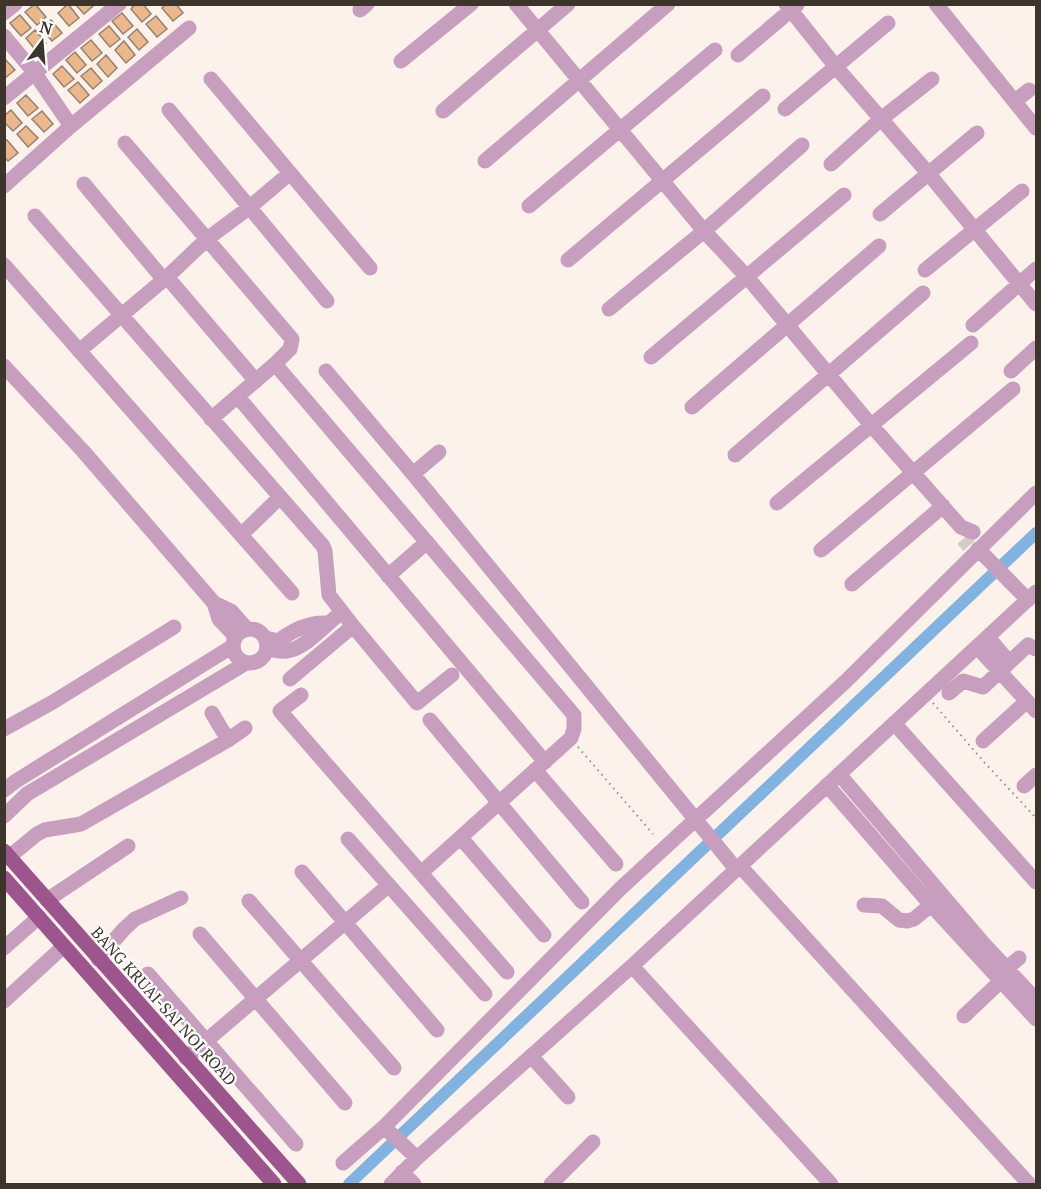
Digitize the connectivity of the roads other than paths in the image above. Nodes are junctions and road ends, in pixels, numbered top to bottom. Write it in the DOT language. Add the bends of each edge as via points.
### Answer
graph roads {
  1 [pos="15,4"];
  2 [pos="119,4"];
  3 [pos="471,4"];
  4 [pos="516,4"];
  5 [pos="568,4"];
  6 [pos="668,4"];
  7 [pos="936,4"];
  8 [pos="792,6"];
  9 [pos="4,13"];
  10 [pos="888,23"];
  11 [pos="189,28"];
  12 [pos="538,29"];
  13 [pos="4,36"];
  14 [pos="715,50"];
  15 [pos="738,55"];
  16 [pos="401,61"];
  17 [pos="836,67"];
  18 [pos="34,72"];
  19 [pos="211,79"];
  20 [pos="932,79"];
  21 [pos="581,80"];
  22 [pos="1029,90"];
  23 [pos="763,96"];
  24 [pos="4,98"];
  25 [pos="1015,101"];
  26 [pos="169,110"];
  27 [pos="785,110"];
  28 [pos="443,111"];
  29 [pos="881,119"];
  30 [pos="72,126"];
  31 [pos="1036,128"];
  32 [pos="621,130"];
  33 [pos="977,133"];
  34 [pos="125,143"];
  35 [pos="802,145"];
  36 [pos="485,161"];
  37 [pos="831,164"];
  38 [pos="928,173"];
  39 [pos="289,174"];
  40 [pos="663,180"];
  41 [pos="84,184"];
  42 [pos="4,186"];
  43 [pos="1022,191"];
  44 [pos="844,195"];
  45 [pos="529,206"];
  46 [pos="250,207"];
  47 [pos="880,214"];
  48 [pos="35,216"];
  49 [pos="975,230"];
  50 [pos="704,231"];
  51 [pos="207,239"];
  52 [pos="879,246"];
  53 [pos="568,260"];
  54 [pos="4,265"];
  55 [pos="370,268"];
  56 [pos="1036,269"];
  57 [pos="925,270"];
  58 [pos="747,278"];
  59 [pos="165,279"];
  60 [pos="1020,284"];
  61 [pos="923,293"];
  62 [pos="327,301"];
  63 [pos="1036,304"];
  64 [pos="609,309"];
  65 [pos="122,315"];
  66 [pos="786,324"];
  67 [pos="973,325"];
  68 [pos="971,343"];
  69 [pos="1036,348"];
  70 [pos="79,351"];
  71 [pos="651,357"];
  72 [pos="275,364"];
  73 [pos="4,366"];
  74 [pos="326,371"];
  75 [pos="1011,371"];
  76 [pos="829,373"];
  77 [pos="256,381"];
  78 [pos="1013,390"];
  79 [pos="238,397"];
  80 [pos="692,407"];
  81 [pos="211,419"];
  82 [pos="871,425"];
  83 [pos="439,452"];
  84 [pos="735,455"];
  85 [pos="914,473"];
  86 [pos="413,474"];
  87 [pos="1036,493"];
  88 [pos="280,497"];
  89 [pos="777,502"];
  90 [pos="943,506"];
  91 [pos="241,535"];
  92 [pos="427,542"];
  93 [pos="974,543"];
  94 [pos="821,550"];
  95 [pos="388,576"];
  96 [pos="852,584"];
  97 [pos="291,593"];
  98 [pos="1032,596"];
  99 [pos="342,612"];
  100 [pos="353,626"];
  101 [pos="174,627"];
  102 [pos="238,637"];
  103 [pos="982,642"];
  104 [pos="267,644"];
  105 [pos="1036,649"];
  106 [pos="246,663"];
  107 [pos="1005,667"];
  108 [pos="452,675"];
  109 [pos="290,679"];
  110 [pos="949,693"];
  111 [pos="301,695"];
  112 [pos="1032,706"];
  113 [pos="212,713"];
  114 [pos="430,720"];
  115 [pos="894,723"];
  116 [pos="245,728"];
  117 [pos="4,729"];
  118 [pos="228,740"];
  119 [pos="983,741"];
  120 [pos="540,766"];
  121 [pos="839,774"];
  122 [pos="1036,775"];
  123 [pos="10,785"];
  124 [pos="827,785"];
  125 [pos="1024,786"];
  126 [pos="27,794"];
  127 [pos="499,802"];
  128 [pos="4,816"];
  129 [pos="698,824"];
  130 [pos="461,838"];
  131 [pos="348,839"];
  132 [pos="128,846"];
  133 [pos="7,854"];
  134 [pos="616,864"];
  135 [pos="735,866"];
  136 [pos="302,872"];
  137 [pos="422,873"];
  138 [pos="4,878"];
  139 [pos="1036,882"];
  140 [pos="389,885"];
  141 [pos="181,898"];
  142 [pos="47,900"];
  143 [pos="249,901"];
  144 [pos="582,902"];
  145 [pos="864,905"];
  146 [pos="931,905"];
  147 [pos="39,917"];
  148 [pos="346,923"];
  149 [pos="200,934"];
  150 [pos="544,935"];
  151 [pos="64,946"];
  152 [pos="4,948"];
  153 [pos="98,959"];
  154 [pos="301,961"];
  155 [pos="632,966"];
  156 [pos="1009,969"];
  157 [pos="507,972"];
  158 [pos="148,974"];
  159 [pos="485,994"];
  160 [pos="256,1000"];
  161 [pos="1036,1000"];
  162 [pos="4,1001"];
  163 [pos="964,1016"];
  164 [pos="1036,1019"];
  165 [pos="437,1030"];
  166 [pos="206,1041"];
  167 [pos="531,1056"];
  168 [pos="186,1058"];
  169 [pos="394,1068"];
  170 [pos="568,1097"];
  171 [pos="345,1103"];
  172 [pos="393,1136"];
  173 [pos="593,1142"];
  174 [pos="296,1144"];
  175 [pos="417,1158"];
  176 [pos="344,1163"];
  177 [pos="402,1172"];
  178 [pos="294,1180"];
  179 [pos="274,1185"];
  180 [pos="391,1185"];
  181 [pos="414,1185"];
  182 [pos="551,1185"];
  183 [pos="831,1185"];
  184 [pos="1029,1185"];
  1 -- 9 [label="street"];
  2 -- 18 [label="street"];
  3 -- 16 [label="street"];
  4 -- 12 [label="street"];
  5 -- 12 [label="street"];
  6 -- 21 [label="street"];
  7 -- 25 [label="street"];
  8 -- 15 [label="street"];
  8 -- 17 [label="street"];
  10 -- 17 [label="street"];
  11 -- 30 [label="street"];
  12 -- 21 [label="street"];
  12 -- 28 [label="street"];
  13 -- 18 [label="street"];
  14 -- 32 [label="street"];
  17 -- 27 [label="street"];
  17 -- 29 [label="street"];
  18 -- 24 [label="street"];
  18 -- 30 [label="street"];
  19 -- 39 [label="street"];
  20 -- 29 [label="street"];
  21 -- 32 [label="street"];
  21 -- 36 [label="street"];
  22 -- 25 [label="street"];
  23 -- 40 [label="street"];
  25 -- 31 [label="street"];
  26 -- 46 [label="street"];
  29 -- 37 [label="street"];
  29 -- 38 [label="street"];
  30 -- 42 [label="street"];
  32 -- 40 [label="street"];
  32 -- 45 [label="street"];
  33 -- 38 [label="street"];
  34 -- 51 [label="street"];
  35 -- 50 [label="street"];
  38 -- 47 [label="street"];
  38 -- 49 [label="street"];
  39 -- 46 [label="street"];
  39 -- 55 [label="street"];
  40 -- 50 [label="street"];
  40 -- 53 [label="street"];
  41 -- 59 [label="street"];
  43 -- 49 [label="street"];
  44 -- 58 [label="street"];
  46 -- 51 [label="street"];
  46 -- 62 [label="street"];
  48 -- 65 [label="street"];
  49 -- 57 [label="street"];
  49 -- 60 [label="street"];
  50 -- 58 [label="street"];
  50 -- 64 [label="street"];
  51 -- 59 [label="street"];
  51 -- 72 [label="street" via="292,339 290,348"];
  52 -- 66 [label="street"];
  54 -- 70 [label="street"];
  56 -- 60 [label="street"];
  58 -- 66 [label="street"];
  58 -- 71 [label="street"];
  59 -- 65 [label="street"];
  59 -- 77 [label="street"];
  60 -- 63 [label="street"];
  60 -- 67 [label="street"];
  61 -- 76 [label="street"];
  65 -- 70 [label="street"];
  65 -- 81 [label="street"];
  66 -- 76 [label="street"];
  66 -- 80 [label="street"];
  68 -- 82 [label="street"];
  69 -- 75 [label="street"];
  70 -- 91 [label="street"];
  72 -- 77 [label="street"];
  72 -- 92 [label="street"];
  73 -- 102 [label="street" via="83,451 214,603 219,619"];
  74 -- 86 [label="street"];
  76 -- 82 [label="street"];
  76 -- 84 [label="street"];
  77 -- 79 [label="street"];
  78 -- 85 [label="street"];
  79 -- 81 [label="street"];
  79 -- 95 [label="street"];
  81 -- 88 [label="street"];
  82 -- 85 [label="street"];
  82 -- 89 [label="street"];
  83 -- 86 [label="street"];
  85 -- 90 [label="street"];
  85 -- 94 [label="street"];
  86 -- 129 [label="street"];
  87 -- 93 [label="street"];
  88 -- 91 [label="street"];
  88 -- 99 [label="street" via="326,551 329,595"];
  90 -- 93 [label="street"];
  90 -- 96 [label="street"];
  91 -- 97 [label="street"];
  92 -- 95 [label="street"];
  92 -- 120 [label="street" via="574,715 571,738"];
  93 -- 98 [label="street" via="1015,587"];
  93 -- 129 [label="street" via="845,682"];
  95 -- 120 [label="street"];
  98 -- 103 [label="street"];
  99 -- 100 [label="street"];
  99 -- 104 [label="street" via="327,623 297,629"];
  100 -- 108 [label="street" via="417,704"];
  100 -- 109 [label="street"];
  101 -- 117 [label="street"];
  102 -- 104 [label="street" via="257,629"];
  102 -- 106 [label="street" via="236,656"];
  102 -- 123 [label="street"];
  103 -- 107 [label="street"];
  103 -- 115 [label="street"];
  104 -- 106 [label="street" via="266,655 258,662"];
  105 -- 107 [label="street" via="1028,645"];
  106 -- 126 [label="street"];
  107 -- 110 [label="street" via="983,687 963,681"];
  107 -- 112 [label="street"];
  111 -- 137 [label="street" via="280,711"];
  112 -- 119 [label="street"];
  113 -- 118 [label="street"];
  114 -- 127 [label="street"];
  115 -- 121 [label="street"];
  115 -- 139 [label="street"];
  116 -- 118 [label="street"];
  118 -- 133 [label="street" via="81,824 45,830"];
  120 -- 127 [label="street"];
  120 -- 134 [label="street"];
  121 -- 124 [label="street"];
  121 -- 156 [label="street"];
  122 -- 125 [label="street"];
  123 -- 126 [label="street"];
  124 -- 135 [label="street"];
  124 -- 146 [label="street"];
  126 -- 128 [label="street"];
  127 -- 130 [label="street"];
  127 -- 144 [label="street"];
  129 -- 135 [label="street"];
  129 -- 172 [label="street" via="621,888"];
  130 -- 137 [label="street"];
  130 -- 150 [label="street"];
  131 -- 140 [label="street"];
  132 -- 142 [label="street"];
  133 -- 142 [label="main road, BANG KRUAI-SAI NOI ROAD"];
  135 -- 155 [label="street"];
  135 -- 184 [label="street"];
  136 -- 148 [label="street"];
  137 -- 157 [label="street"];
  138 -- 147 [label="main road, BANG KRUAI-SAI NOI ROAD"];
  140 -- 148 [label="street"];
  140 -- 159 [label="street"];
  141 -- 153 [label="street" via="135,919"];
  142 -- 153 [label="main road, BANG KRUAI-SAI NOI ROAD"];
  143 -- 154 [label="street"];
  145 -- 146 [label="street" via="882,906 899,920 907,921"];
  146 -- 156 [label="street"];
  147 -- 151 [label="main road, BANG KRUAI-SAI NOI ROAD"];
  147 -- 152 [label="street"];
  148 -- 154 [label="street"];
  148 -- 165 [label="street"];
  149 -- 160 [label="street"];
  151 -- 162 [label="street"];
  151 -- 179 [label="main road, BANG KRUAI-SAI NOI ROAD"];
  153 -- 168 [label="main road, BANG KRUAI-SAI NOI ROAD"];
  154 -- 160 [label="street"];
  154 -- 169 [label="street"];
  155 -- 167 [label="street"];
  155 -- 183 [label="street"];
  156 -- 161 [label="street"];
  156 -- 163 [label="street"];
  156 -- 164 [label="street"];
  158 -- 166 [label="street"];
  160 -- 166 [label="street"];
  160 -- 171 [label="street"];
  166 -- 168 [label="street"];
  166 -- 174 [label="street"];
  167 -- 170 [label="street"];
  167 -- 175 [label="street"];
  168 -- 178 [label="main road, BANG KRUAI-SAI NOI ROAD"];
  172 -- 175 [label="street"];
  172 -- 176 [label="street"];
  173 -- 182 [label="street"];
  175 -- 177 [label="street"];
  177 -- 180 [label="street"];
  177 -- 181 [label="street"];
}
